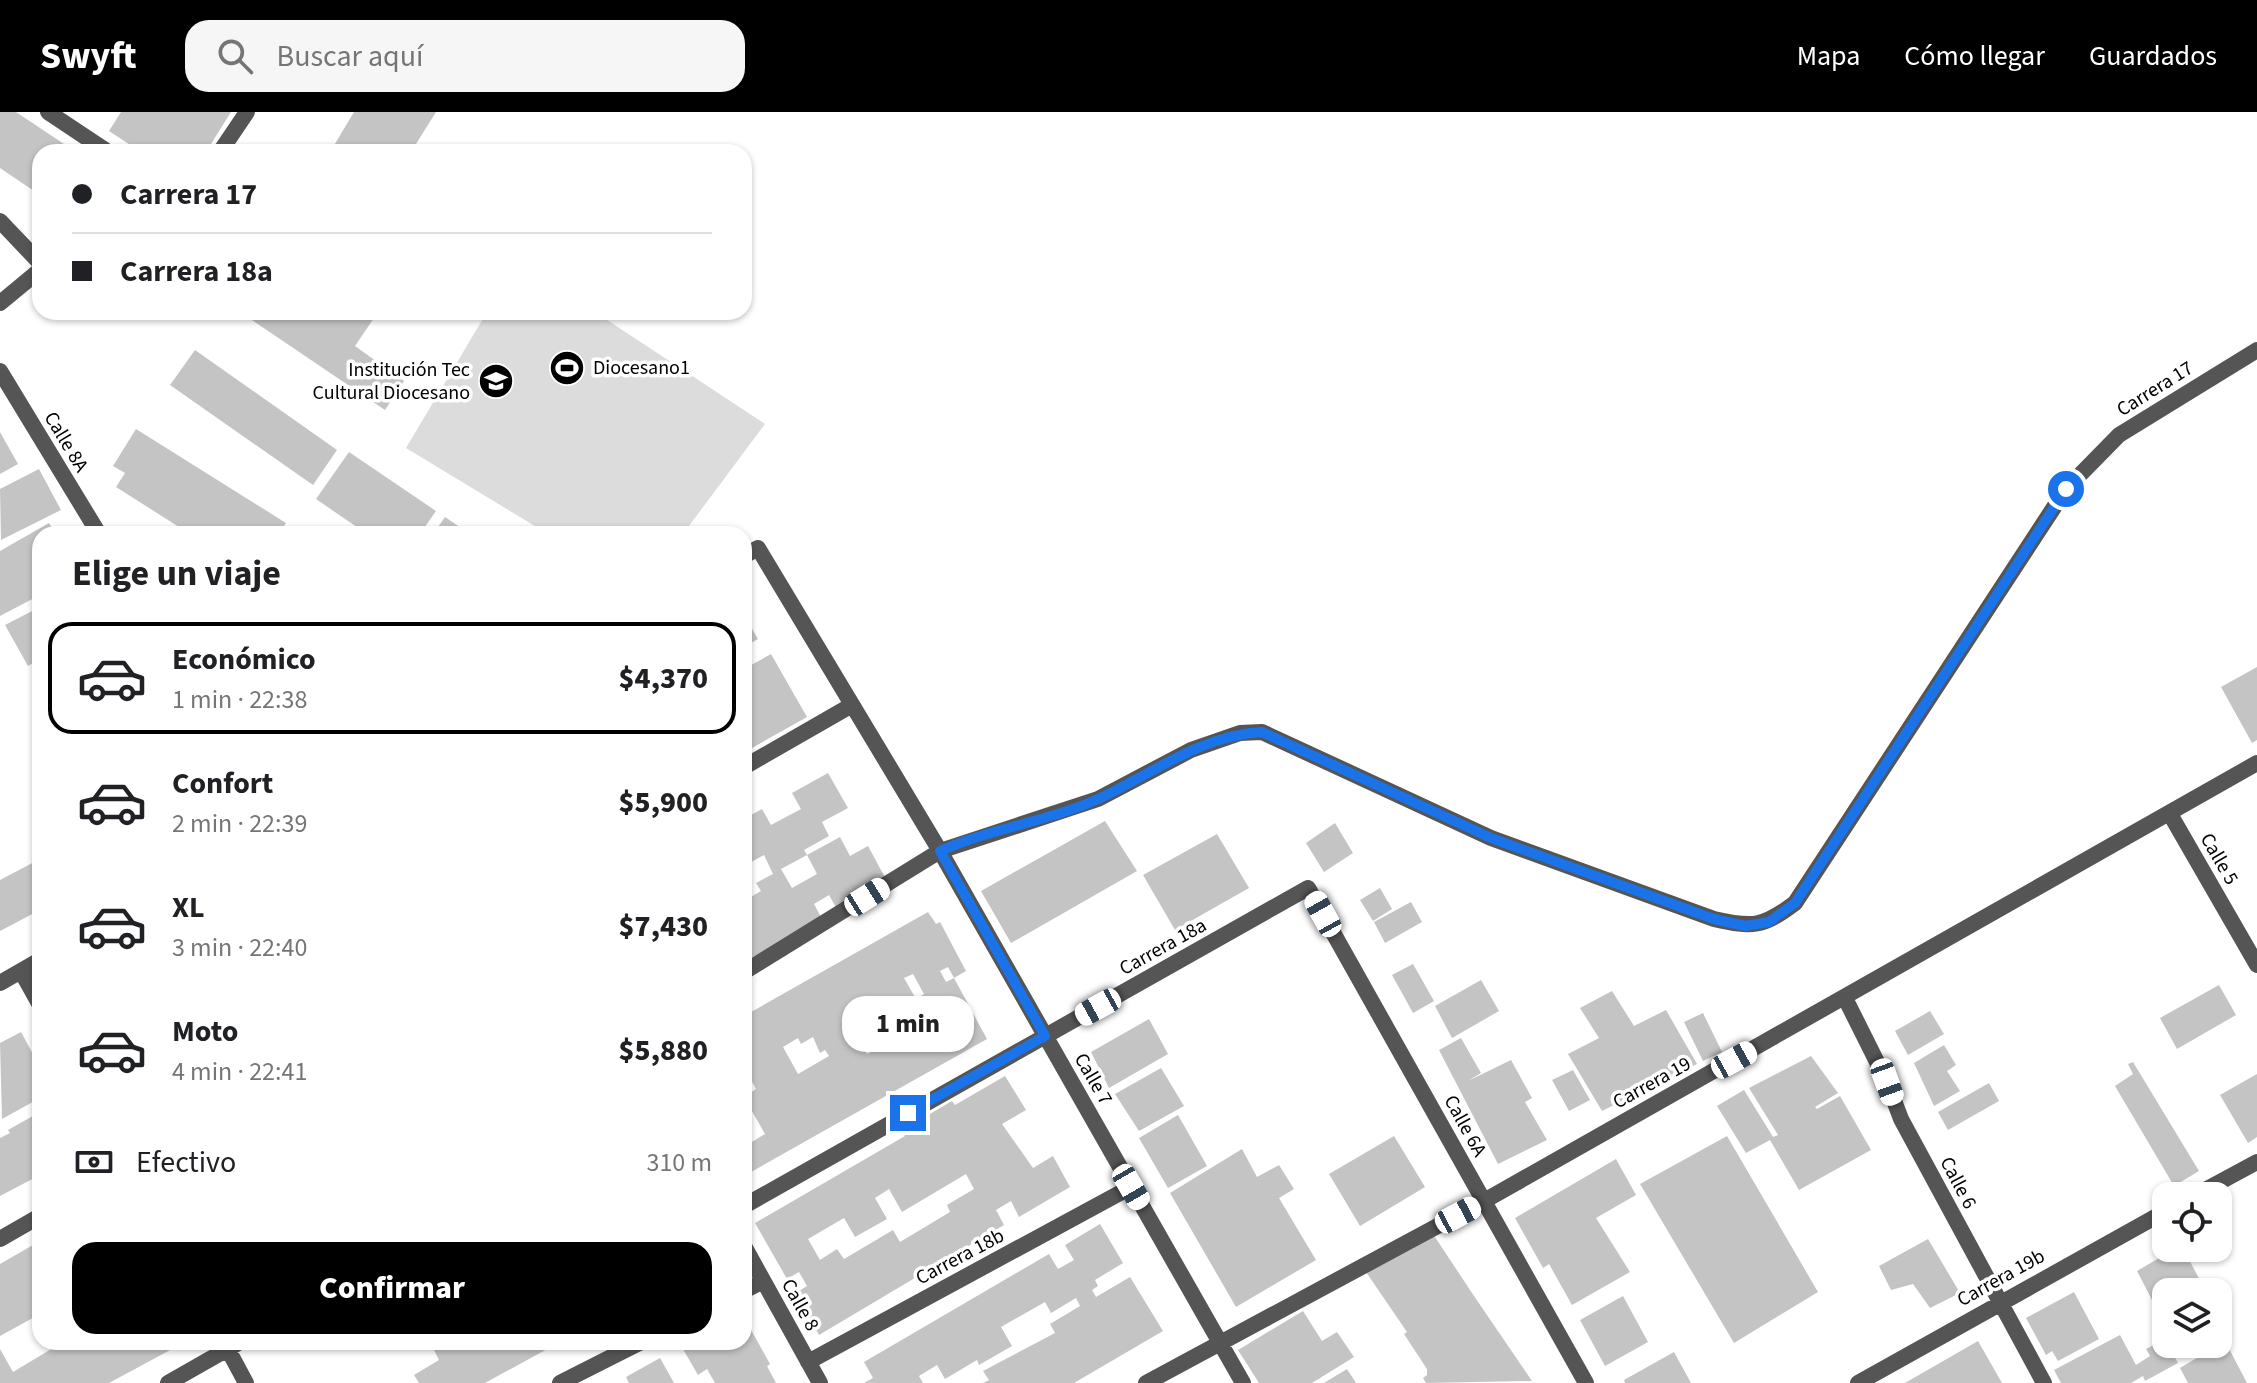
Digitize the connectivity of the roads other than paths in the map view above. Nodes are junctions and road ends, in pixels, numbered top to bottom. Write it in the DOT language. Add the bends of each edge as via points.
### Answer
graph roads {
  1 [pos="48,112"];
  2 [pos="247,112"];
  3 [pos="72,118"];
  4 [pos="100,144"];
  5 [pos="225,144"];
  6 [pos="0,221"];
  7 [pos="32,255"];
  8 [pos="32,277"];
  9 [pos="0,303"];
  10 [pos="2257,350"];
  11 [pos="0,371"];
  12 [pos="94,526"];
  13 [pos="752,554"];
  14 [pos="852,705"];
  15 [pos="752,762"];
  16 [pos="2257,763"];
  17 [pos="2170,814"];
  18 [pos="940,851"];
  19 [pos="1308,888"];
  20 [pos="32,965"];
  21 [pos="2257,965"];
  22 [pos="752,967"];
  23 [pos="21,971"];
  24 [pos="0,983"];
  25 [pos="32,991"];
  26 [pos="1845,998"];
  27 [pos="1045,1036"];
  28 [pos="2257,1162"];
  29 [pos="2220,1182"];
  30 [pos="1131,1187"];
  31 [pos="752,1201"];
  32 [pos="1484,1201"];
  33 [pos="2152,1219"];
  34 [pos="32,1221"];
  35 [pos="0,1239"];
  36 [pos="752,1261"];
  37 [pos="763,1281"];
  38 [pos="752,1287"];
  39 [pos="1999,1302"];
  40 [pos="1219,1342"];
  41 [pos="221,1350"];
  42 [pos="233,1350"];
  43 [pos="629,1350"];
  44 [pos="808,1362"];
  45 [pos="591,1376"];
  46 [pos="168,1383"];
  47 [pos="246,1383"];
  48 [pos="560,1383"];
  49 [pos="820,1383"];
  50 [pos="1146,1383"];
  51 [pos="1243,1383"];
  52 [pos="1586,1383"];
  53 [pos="1858,1383"];
  54 [pos="2044,1383"];
  1 -- 3 [label="street"];
  2 -- 5 [label="street"];
  3 -- 4 [label="street"];
  6 -- 7 [label="street"];
  8 -- 9 [label="street"];
  10 -- 18 [label="street, Carrera 17" via="2119,435 2066,489 1795,903 1769,922 1745,926 1714,919 1491,838 1262,732 1240,733 1191,750 1098,799"];
  11 -- 12 [label="street, Calle 8A"];
  13 -- 14 [label="street, Calle 7"];
  14 -- 15 [label="street"];
  14 -- 18 [label="street, Calle 7"];
  16 -- 17 [label="street, Carrera 19"];
  17 -- 21 [label="street, Calle 5"];
  17 -- 26 [label="street, Carrera 19"];
  18 -- 22 [label="street, Carrera 17"];
  18 -- 27 [label="street, Calle 7"];
  19 -- 27 [label="street, Carrera 18a"];
  19 -- 32 [label="street, Calle 6A"];
  20 -- 23 [label="street"];
  23 -- 24 [label="street"];
  23 -- 25 [label="street"];
  26 -- 32 [label="street, Carrera 19"];
  26 -- 39 [label="street, Calle 6" via="1901,1119"];
  27 -- 30 [label="street, Calle 7"];
  27 -- 31 [label="street, Carrera 18a"];
  28 -- 29 [label="street"];
  30 -- 40 [label="street, Calle 7"];
  30 -- 44 [label="street, Carrera 18b"];
  32 -- 40 [label="street, Carrera 19"];
  32 -- 52 [label="street, Calle 6A"];
  33 -- 39 [label="street, Carrera 19b"];
  34 -- 35 [label="street"];
  36 -- 37 [label="street, Calle 8"];
  37 -- 38 [label="street"];
  37 -- 44 [label="street, Calle 8"];
  39 -- 53 [label="street, Carrera 19b"];
  39 -- 54 [label="street, Calle 6"];
  40 -- 50 [label="street, Carrera 19"];
  40 -- 51 [label="street, Calle 7"];
  41 -- 46 [label="street"];
  42 -- 47 [label="street"];
  43 -- 45 [label="street"];
  44 -- 49 [label="street, Calle 8"];
  45 -- 48 [label="street"];
}
